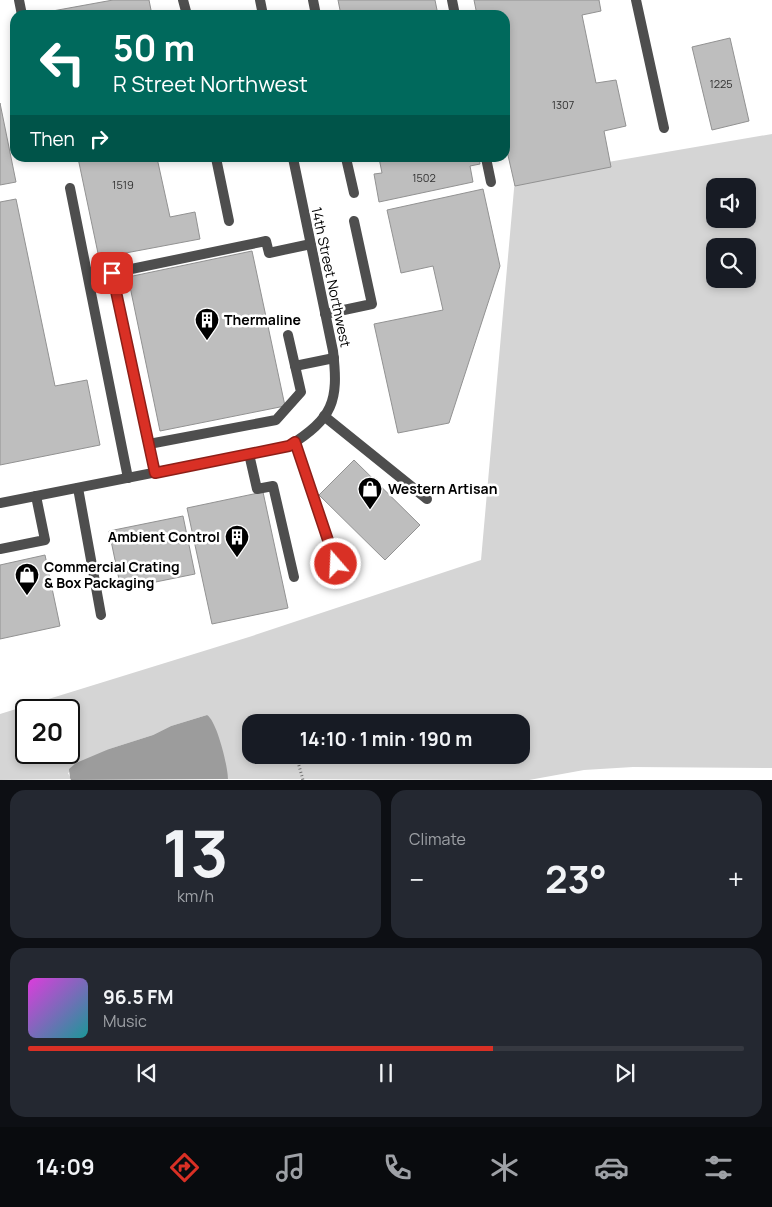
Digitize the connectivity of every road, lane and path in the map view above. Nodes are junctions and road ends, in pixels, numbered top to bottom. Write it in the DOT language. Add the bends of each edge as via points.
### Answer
graph roads {
  1 [pos="636,0"];
  2 [pos="664,128"];
  3 [pos="217,162"];
  4 [pos="294,162"];
  5 [pos="347,162"];
  6 [pos="487,162"];
  7 [pos="491,182"];
  8 [pos="70,188"];
  9 [pos="354,193"];
  10 [pos="354,220"];
  11 [pos="229,221"];
  12 [pos="311,244"];
  13 [pos="325,314"];
  14 [pos="288,335"];
  15 [pos="334,358"];
  16 [pos="295,366"];
  17 [pos="324,416"];
  18 [pos="295,442"];
  19 [pos="149,444"];
  20 [pos="249,454"];
  21 [pos="155,473"];
  22 [pos="128,478"];
  23 [pos="78,488"];
  24 [pos="36,496"];
  25 [pos="427,499"];
  26 [pos="0,503"];
  27 [pos="0,549"];
  28 [pos="336,564"];
  29 [pos="294,578"];
  30 [pos="102,615"];
  31 [pos="299,764"];
  32 [pos="303,780"];
  1 -- 2 [label="street"];
  3 -- 11 [label="street"];
  4 -- 12 [label="street, 14th Street Northwest"];
  5 -- 9 [label="street"];
  6 -- 7 [label="street"];
  8 -- 22 [label="street"];
  10 -- 13 [label="street" via="372,304"];
  12 -- 13 [label="street, 14th Street Northwest"];
  12 -- 19 [label="street" via="269,253 266,241 112,273"];
  13 -- 15 [label="street, 14th Street Northwest"];
  14 -- 16 [label="street"];
  15 -- 16 [label="street"];
  15 -- 17 [label="street, 14th Street Northwest" via="333,402"];
  16 -- 19 [label="street" via="300,392 276,420"];
  17 -- 18 [label="street" via="320,423"];
  17 -- 25 [label="street"];
  18 -- 20 [label="street"];
  18 -- 28 [label="street"];
  19 -- 21 [label="street"];
  20 -- 21 [label="street"];
  20 -- 29 [label="street" via="257,489 273,486"];
  21 -- 22 [label="street"];
  22 -- 23 [label="street"];
  23 -- 24 [label="street"];
  23 -- 30 [label="street"];
  24 -- 26 [label="street"];
  24 -- 27 [label="street" via="45,540"];
  31 -- 32 [label="path"];
}
